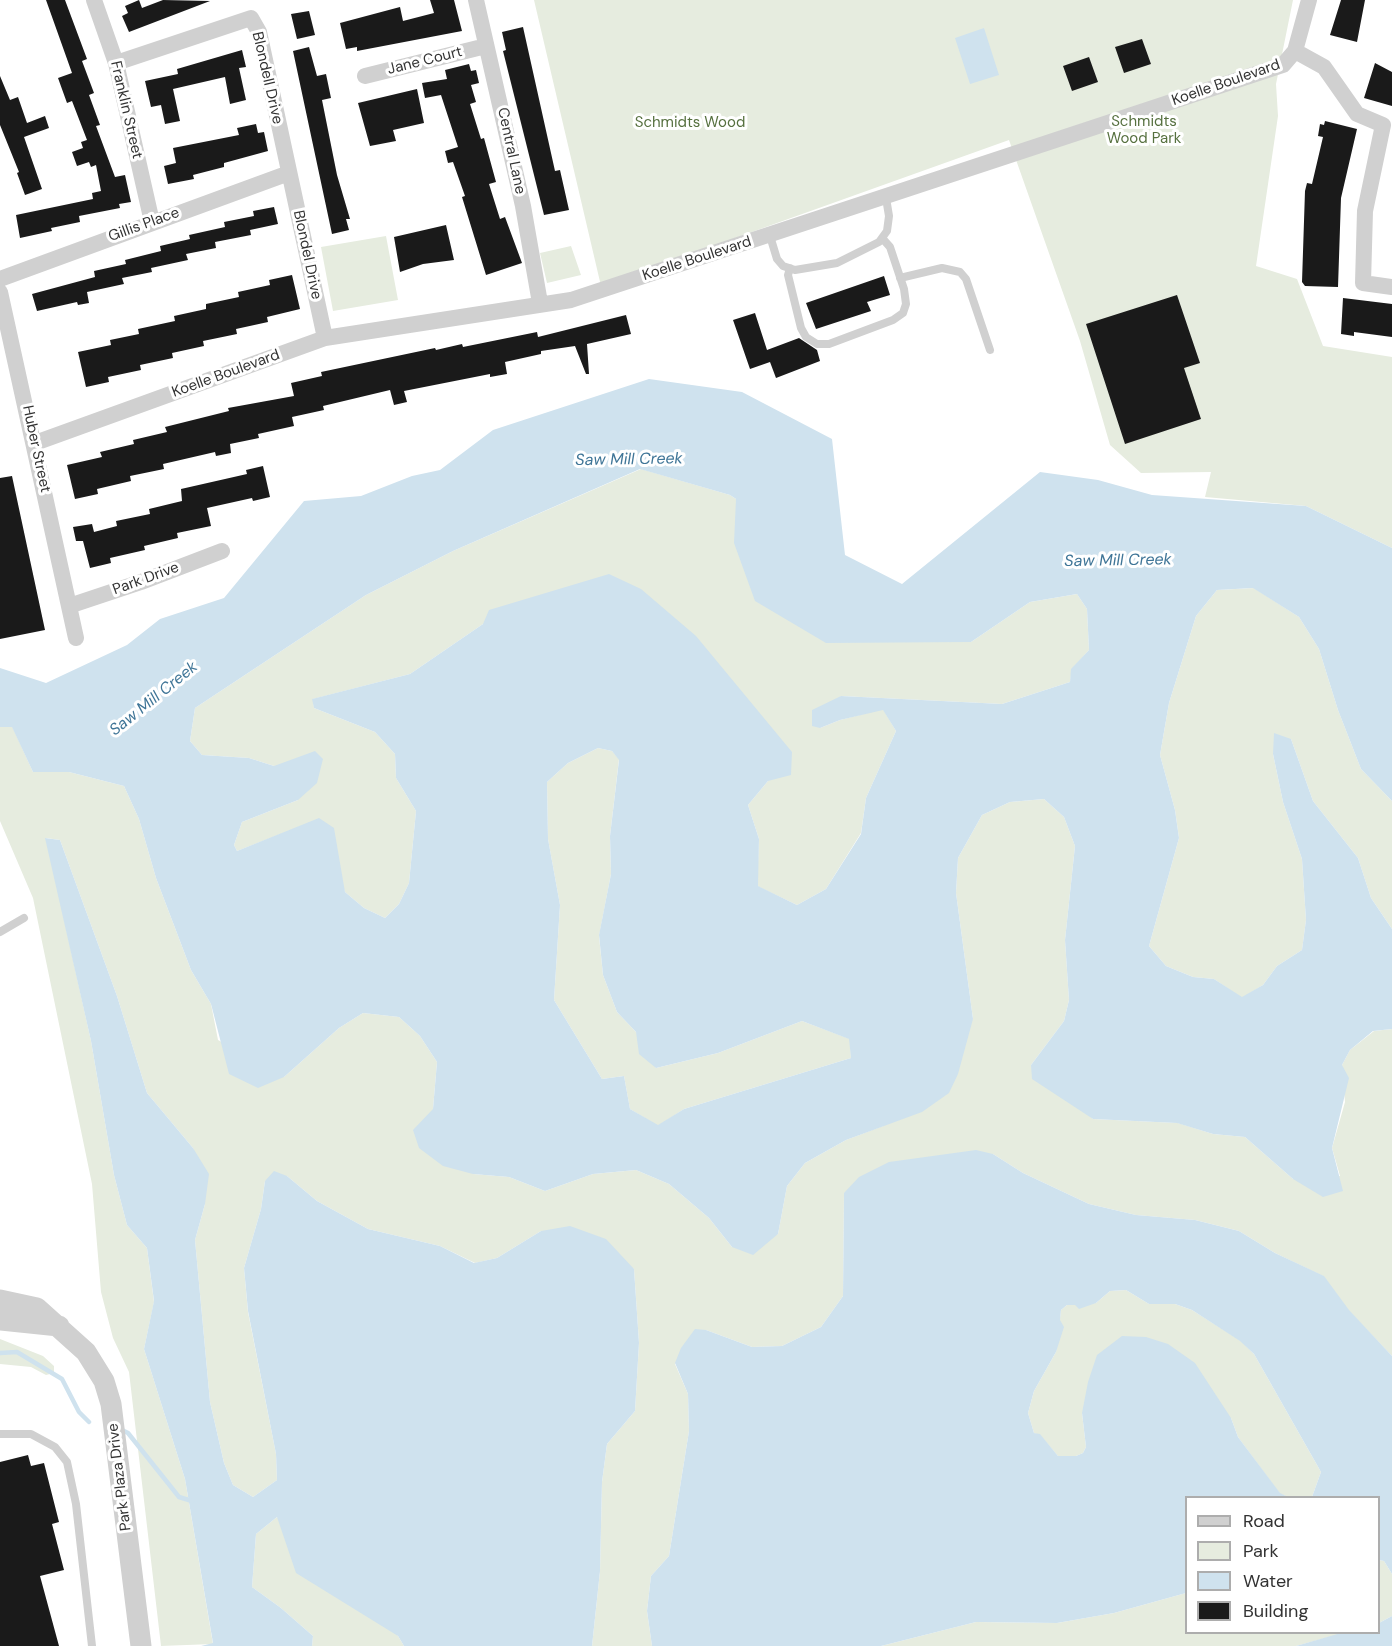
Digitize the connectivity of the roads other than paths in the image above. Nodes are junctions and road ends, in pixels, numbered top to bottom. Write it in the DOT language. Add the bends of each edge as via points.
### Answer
graph roads {
  1 [pos="94,0"];
  2 [pos="476,0"];
  3 [pos="1309,0"];
  4 [pos="486,46"];
  5 [pos="1295,51"];
  6 [pos="116,63"];
  7 [pos="365,76"];
  8 [pos="1387,126"];
  9 [pos="289,173"];
  10 [pos="886,198"];
  11 [pos="152,222"];
  12 [pos="770,236"];
  13 [pos="882,238"];
  14 [pos="790,268"];
  15 [pos="900,278"];
  16 [pos="0,279"];
  17 [pos="1392,287"];
  18 [pos="0,292"];
  19 [pos="540,303"];
  20 [pos="325,338"];
  21 [pos="990,350"];
  22 [pos="35,443"];
  23 [pos="222,551"];
  24 [pos="69,606"];
  25 [pos="76,638"];
  26 [pos="24,918"];
  27 [pos="0,932"];
  28 [pos="0,1300"];
  29 [pos="0,1320"];
  30 [pos="59,1326"];
  31 [pos="0,1434"];
  32 [pos="92,1646"];
  33 [pos="141,1646"];
  1 -- 6 [label="street, Franklin Street"];
  2 -- 4 [label="street, Central Lane"];
  3 -- 5 [label="street, Koelle Boulevard"];
  4 -- 7 [label="street, Jane Court"];
  4 -- 19 [label="street, Central Lane" via="523,206"];
  5 -- 8 [label="street" via="1324,67 1357,114"];
  5 -- 10 [label="street, Koelle Boulevard" via="1282,65"];
  6 -- 9 [label="street, Blondell Drive" via="251,18 259,33"];
  6 -- 11 [label="street, Franklin Street"];
  8 -- 17 [label="street" via="1365,211 1363,283"];
  9 -- 11 [label="street, Gillis Place"];
  9 -- 20 [label="street, Blondel Drive"];
  10 -- 12 [label="street, Koelle Boulevard"];
  10 -- 13 [label="lane" via="889,216"];
  11 -- 16 [label="street, Gillis Place"];
  12 -- 14 [label="lane" via="777,259"];
  12 -- 19 [label="street, Koelle Boulevard" via="572,300"];
  13 -- 14 [label="lane" via="837,262"];
  13 -- 15 [label="lane" via="890,247"];
  14 -- 15 [label="lane" via="788,275 801,328 806,338 817,344 828,344 903,313 906,304"];
  15 -- 21 [label="lane" via="942,268 960,272 966,279"];
  18 -- 22 [label="street, Huber Street"];
  19 -- 20 [label="street, Koelle Boulevard"];
  20 -- 22 [label="street, Koelle Boulevard"];
  22 -- 24 [label="street, Huber Street"];
  23 -- 24 [label="street, Park Drive"];
  24 -- 25 [label="street, Huber Street"];
  26 -- 27 [label="lane"];
  28 -- 30 [label="street, Park Plaza Drive" via="37,1308"];
  29 -- 30 [label="street"];
  30 -- 33 [label="street, Park Plaza Drive" via="93,1360 108,1392"];
  31 -- 32 [label="lane" via="31,1434 55,1447 67,1462 76,1504"];
}
